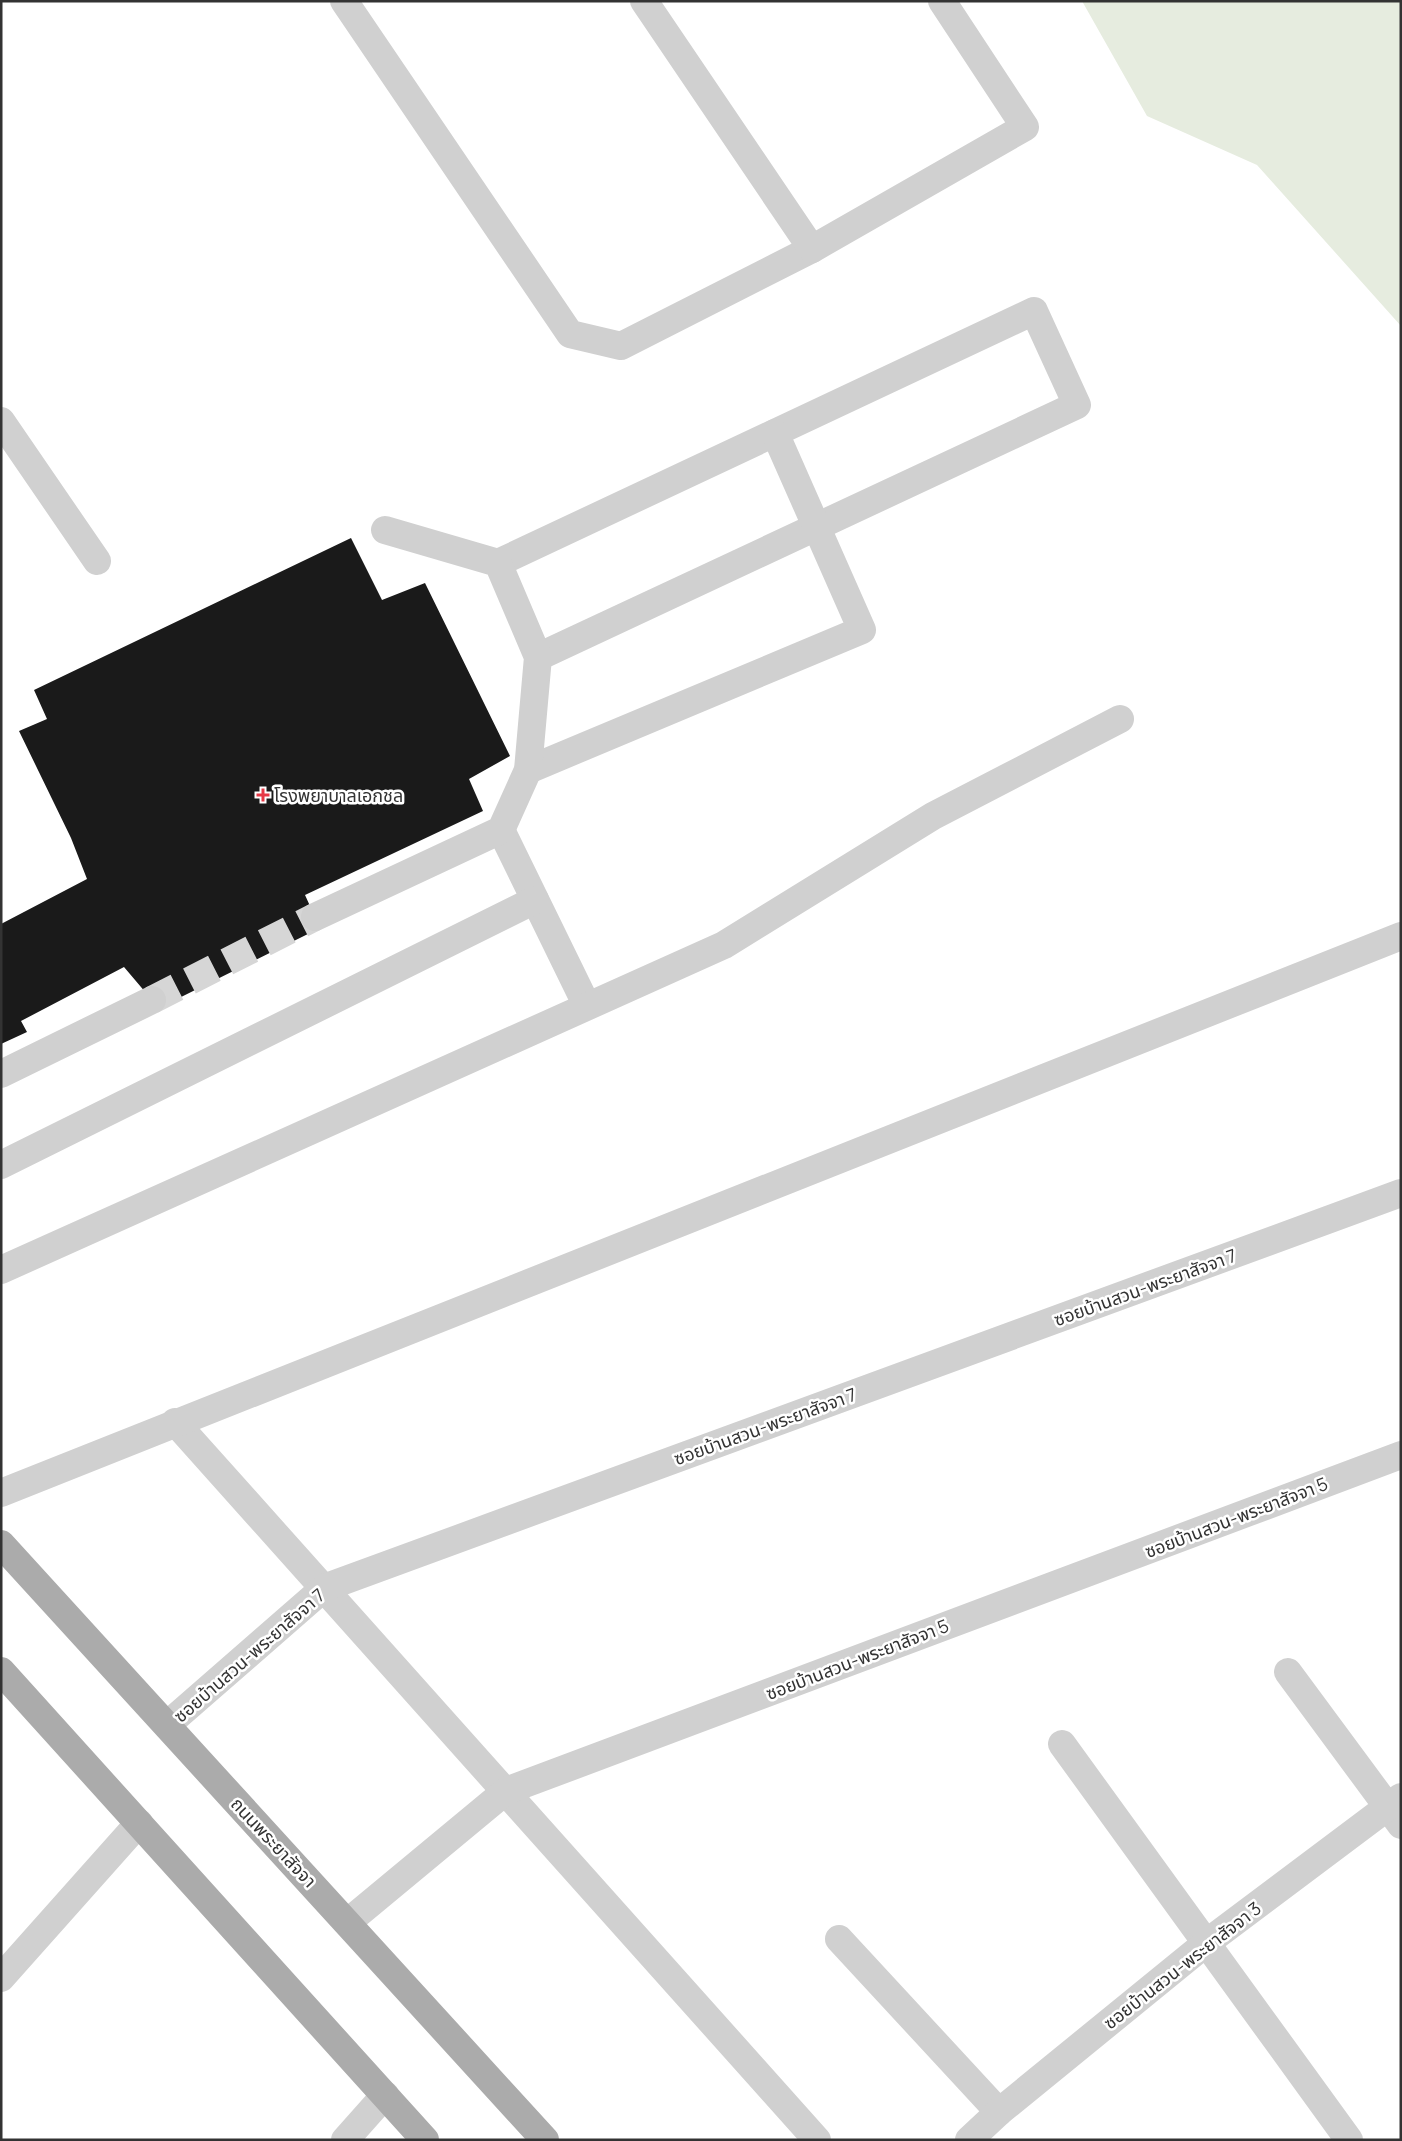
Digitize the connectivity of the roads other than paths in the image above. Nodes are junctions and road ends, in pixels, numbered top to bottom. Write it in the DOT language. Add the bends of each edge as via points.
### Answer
graph roads {
  1 [pos="344,1"];
  2 [pos="644,1"];
  3 [pos="942,1"];
  4 [pos="812,250"];
  5 [pos="1,421"];
  6 [pos="775,433"];
  7 [pos="817,527"];
  8 [pos="385,530"];
  9 [pos="97,561"];
  10 [pos="498,563"];
  11 [pos="538,657"];
  12 [pos="1120,719"];
  13 [pos="528,770"];
  14 [pos="502,830"];
  15 [pos="535,900"];
  16 [pos="315,917"];
  17 [pos="1401,936"];
  18 [pos="152,1000"];
  19 [pos="587,1006"];
  20 [pos="1,1074"];
  21 [pos="1,1166"];
  22 [pos="1401,1192"];
  23 [pos="1,1270"];
  24 [pos="175,1422"];
  25 [pos="1401,1455"];
  26 [pos="1,1493"];
  27 [pos="1,1544"];
  28 [pos="324,1588"];
  29 [pos="1,1671"];
  30 [pos="1288,1672"];
  31 [pos="167,1725"];
  32 [pos="1062,1744"];
  33 [pos="506,1790"];
  34 [pos="1396,1810"];
  35 [pos="139,1823"];
  36 [pos="348,1922"];
  37 [pos="839,1939"];
  38 [pos="1205,1944"];
  39 [pos="1,1978"];
  40 [pos="385,2095"];
  41 [pos="999,2112"];
  42 [pos="345,2140"];
  43 [pos="425,2140"];
  44 [pos="545,2140"];
  45 [pos="817,2140"];
  46 [pos="969,2140"];
  47 [pos="1348,2140"];
  1 -- 4 [label="street" via="570,334 621,346"];
  2 -- 4 [label="street"];
  3 -- 4 [label="street" via="1025,127"];
  5 -- 9 [label="street"];
  6 -- 7 [label="street"];
  6 -- 7 [label="street" via="1034,311 1077,405"];
  6 -- 10 [label="street"];
  7 -- 11 [label="street"];
  7 -- 13 [label="street" via="862,630"];
  8 -- 10 [label="street"];
  10 -- 11 [label="street"];
  11 -- 13 [label="street"];
  12 -- 19 [label="street" via="934,816 724,945"];
  13 -- 14 [label="street"];
  14 -- 15 [label="street"];
  14 -- 16 [label="street"];
  15 -- 19 [label="street"];
  15 -- 21 [label="street"];
  17 -- 24 [label="street"];
  18 -- 20 [label="street"];
  19 -- 23 [label="street"];
  22 -- 28 [label="street, ซอยบ้านสวน-พระยาสัจจา 7"];
  24 -- 26 [label="street"];
  24 -- 28 [label="street"];
  25 -- 33 [label="street, ซอยบ้านสวน-พระยาสัจจา 5"];
  27 -- 31 [label="main road, ถนนพระยาสัจจา"];
  28 -- 31 [label="street, ซอยบ้านสวน-พระยาสัจจา 7"];
  28 -- 33 [label="street"];
  29 -- 35 [label="main road"];
  30 -- 34 [label="street"];
  31 -- 36 [label="main road, ถนนพระยาสัจจา"];
  32 -- 38 [label="street"];
  33 -- 36 [label="street, ซอยบ้านสวน-พระยาสัจจา 5"];
  33 -- 45 [label="street"];
  34 -- 38 [label="street, ซอยบ้านสวน-พระยาสัจจา 3"];
  35 -- 39 [label="street"];
  35 -- 40 [label="main road"];
  36 -- 44 [label="main road, ถนนพระยาสัจจา"];
  37 -- 41 [label="street"];
  38 -- 41 [label="street, ซอยบ้านสวน-พระยาสัจจา 3"];
  38 -- 47 [label="street"];
  40 -- 42 [label="street"];
  40 -- 43 [label="main road"];
  41 -- 46 [label="street, ซอยบ้านสวน-พระยาสัจจา 3"];
}
